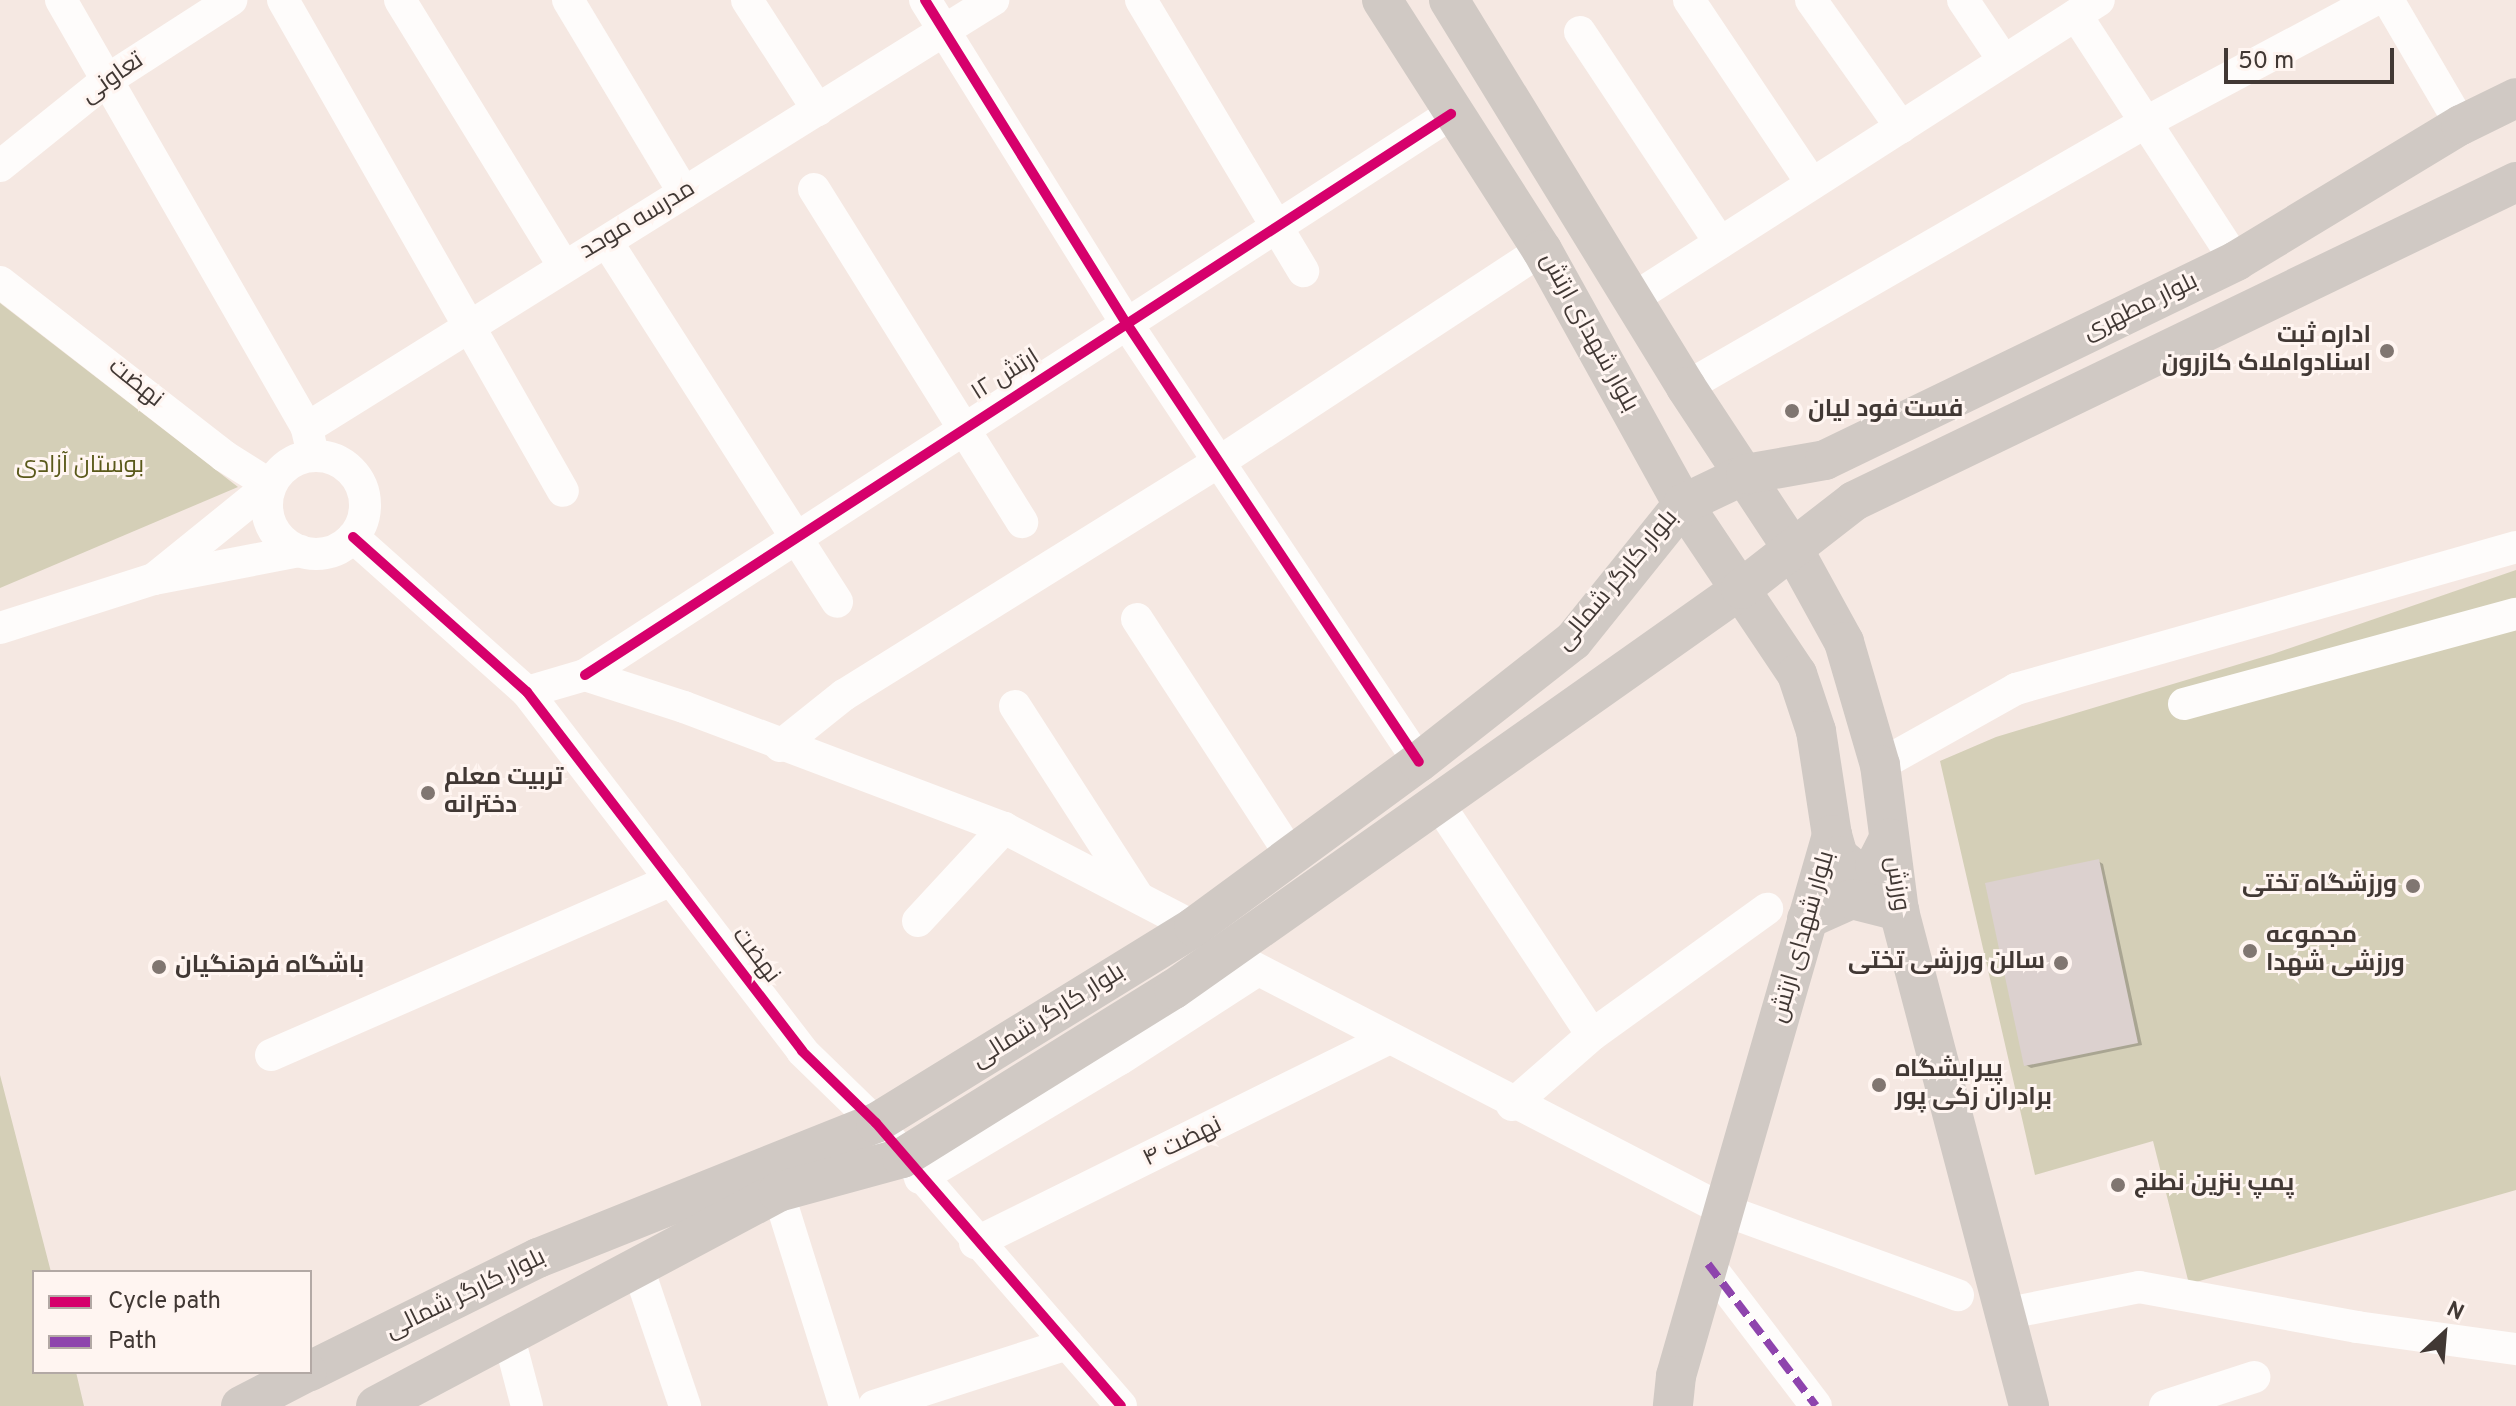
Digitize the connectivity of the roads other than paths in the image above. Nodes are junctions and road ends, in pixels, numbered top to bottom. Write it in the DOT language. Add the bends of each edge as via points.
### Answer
graph roads {
  1 [pos="61,0"];
  2 [pos="231,0"];
  3 [pos="283,0"];
  4 [pos="400,0"];
  5 [pos="568,0"];
  6 [pos="747,0"];
  7 [pos="925,0"];
  8 [pos="993,0"];
  9 [pos="1141,0"];
  10 [pos="1382,0"];
  11 [pos="1449,0"];
  12 [pos="1689,0"];
  13 [pos="1811,0"];
  14 [pos="1963,0"];
  15 [pos="2375,0"];
  16 [pos="2388,0"];
  17 [pos="2088,7"];
  18 [pos="944,32"];
  19 [pos="1580,32"];
  20 [pos="2004,61"];
  21 [pos="107,80"];
  22 [pos="2516,98"];
  23 [pos="818,110"];
  24 [pos="1451,114"];
  25 [pos="2148,121"];
  26 [pos="2461,125"];
  27 [pos="1901,127"];
  28 [pos="0,166"];
  29 [pos="2516,182"];
  30 [pos="1812,184"];
  31 [pos="814,189"];
  32 [pos="684,193"];
  33 [pos="1275,230"];
  34 [pos="607,242"];
  35 [pos="1720,243"];
  36 [pos="1542,250"];
  37 [pos="2236,261"];
  38 [pos="563,265"];
  39 [pos="1303,271"];
  40 [pos="0,282"];
  41 [pos="1634,298"];
  42 [pos="1127,324"];
  43 [pos="466,328"];
  44 [pos="1686,387"];
  45 [pos="962,427"];
  46 [pos="310,442"];
  47 [pos="1219,462"];
  48 [pos="1746,474"];
  49 [pos="270,485"];
  50 [pos="563,491"];
  51 [pos="1683,504"];
  52 [pos="1022,522"];
  53 [pos="353,537"];
  54 [pos="796,538"];
  55 [pos="2516,547"];
  56 [pos="300,551"];
  57 [pos="1794,551"];
  58 [pos="154,579"];
  59 [pos="1741,589"];
  60 [pos="837,602"];
  61 [pos="2516,614"];
  62 [pos="1137,619"];
  63 [pos="0,628"];
  64 [pos="585,675"];
  65 [pos="527,692"];
  66 [pos="2184,704"];
  67 [pos="1015,706"];
  68 [pos="780,746"];
  69 [pos="1419,762"];
  70 [pos="1880,765"];
  71 [pos="1438,803"];
  72 [pos="1004,828"];
  73 [pos="1832,835"];
  74 [pos="1889,838"];
  75 [pos="1292,857"];
  76 [pos="671,880"];
  77 [pos="1140,899"];
  78 [pos="1767,909"];
  79 [pos="1899,911"];
  80 [pos="1807,919"];
  81 [pos="918,921"];
  82 [pos="1194,927"];
  83 [pos="1242,961"];
  84 [pos="1592,1035"];
  85 [pos="1388,1039"];
  86 [pos="271,1055"];
  87 [pos="1512,1105"];
  88 [pos="876,1123"];
  89 [pos="911,1168"];
  90 [pos="778,1192"];
  91 [pos="1724,1210"];
  92 [pos="975,1243"];
  93 [pos="1708,1264"];
  94 [pos="637,1265"];
  95 [pos="1958,1295"];
  96 [pos="2004,1314"];
  97 [pos="509,1338"];
  98 [pos="1067,1344"];
  99 [pos="2516,1349"];
  100 [pos="312,1370"];
  101 [pos="303,1374"];
  102 [pos="2254,1377"];
  103 [pos="241,1406"];
  104 [pos="376,1406"];
  105 [pos="527,1406"];
  106 [pos="685,1406"];
  107 [pos="845,1406"];
  108 [pos="874,1406"];
  109 [pos="1121,1406"];
  110 [pos="1673,1406"];
  111 [pos="1816,1406"];
  112 [pos="2029,1406"];
  113 [pos="2165,1406"];
  1 -- 21 [label="street"];
  2 -- 21 [label="street, تعاونی"];
  3 -- 43 [label="street"];
  4 -- 38 [label="street"];
  5 -- 32 [label="street"];
  6 -- 23 [label="street"];
  7 -- 18 [label="street"];
  8 -- 18 [label="street, مدرسه موحد"];
  9 -- 33 [label="street"];
  10 -- 24 [label="main road, بلوار شهدای ارتش"];
  11 -- 41 [label="main road"];
  12 -- 30 [label="street"];
  13 -- 27 [label="street"];
  14 -- 20 [label="street"];
  15 -- 25 [label="street"];
  16 -- 26 [label="street"];
  17 -- 20 [label="street"];
  17 -- 25 [label="street"];
  18 -- 23 [label="street, مدرسه موحد"];
  18 -- 42 [label="street"];
  19 -- 35 [label="street"];
  20 -- 27 [label="street"];
  21 -- 28 [label="street, تعاونی"];
  21 -- 46 [label="street"];
  22 -- 26 [label="main road, بلوار مطهری"];
  23 -- 32 [label="street, مدرسه موحد"];
  24 -- 33 [label="street, ارتش ۱۲"];
  24 -- 36 [label="main road, بلوار شهدای ارتش"];
  25 -- 37 [label="street"];
  25 -- 44 [label="street"];
  26 -- 37 [label="main road, بلوار مطهری"];
  27 -- 30 [label="street"];
  29 -- 57 [label="main road, بلوار مطهری" via="1888,483 1854,501"];
  30 -- 35 [label="street"];
  31 -- 45 [label="street"];
  32 -- 34 [label="street, مدرسه موحد"];
  33 -- 39 [label="street"];
  33 -- 42 [label="street, ارتش ۱۲"];
  34 -- 38 [label="street, مدرسه موحد"];
  34 -- 54 [label="street"];
  35 -- 41 [label="street"];
  36 -- 47 [label="street"];
  36 -- 51 [label="main road, بلوار شهدای ارتش"];
  37 -- 48 [label="main road, بلوار مطهری" via="1825,460"];
  38 -- 43 [label="street, مدرسه موحد"];
  40 -- 49 [label="street, نهضت" via="224,456"];
  41 -- 44 [label="main road"];
  42 -- 45 [label="street, ارتش ۱۲"];
  42 -- 47 [label="street"];
  43 -- 46 [label="street, مدرسه موحد"];
  43 -- 50 [label="street"];
  44 -- 48 [label="main road"];
  45 -- 52 [label="street"];
  45 -- 54 [label="street, ارتش ۱۲"];
  46 -- 49 [label="street"];
  46 -- 53 [label="street" via="354,473 364,506"];
  47 -- 68 [label="street" via="844,695"];
  47 -- 69 [label="street"];
  48 -- 51 [label="main road, بلوار مطهری"];
  48 -- 57 [label="main road, ورزش"];
  49 -- 56 [label="street" via="266,500 273,529"];
  49 -- 58 [label="street"];
  51 -- 59 [label="main road, بلوار شهدای ارتش"];
  51 -- 69 [label="main road, بلوار کارگر شمالی" via="1573,641"];
  53 -- 56 [label="street" via="338,549"];
  53 -- 65 [label="street, نهضت"];
  54 -- 60 [label="street"];
  54 -- 64 [label="street, ارتش ۱۲"];
  55 -- 70 [label="street" via="2016,689"];
  56 -- 58 [label="street"];
  57 -- 59 [label="main road, بلوار مطهری"];
  57 -- 70 [label="main road, ورزش" via="1844,642"];
  58 -- 63 [label="street"];
  59 -- 71 [label="main road, بلوار کارگر شمالی"];
  59 -- 73 [label="main road, بلوار شهدای ارتش" via="1797,674 1816,731"];
  61 -- 66 [label="street"];
  62 -- 75 [label="street"];
  64 -- 65 [label="street, ارتش ۱۲"];
  64 -- 68 [label="street"];
  65 -- 76 [label="street, نهضت"];
  67 -- 77 [label="street"];
  68 -- 72 [label="street"];
  69 -- 75 [label="main road, بلوار کارگر شمالی"];
  70 -- 74 [label="main road, ورزش"];
  71 -- 83 [label="main road, بلوار کارگر شمالی"];
  71 -- 84 [label="street"];
  72 -- 77 [label="street"];
  72 -- 81 [label="street"];
  73 -- 74 [label="main road" via="1838,856 1856,871 1875,866"];
  73 -- 80 [label="main road, بلوار شهدای ارتش"];
  74 -- 79 [label="main road, ورزش"];
  75 -- 82 [label="main road, بلوار کارگر شمالی"];
  76 -- 86 [label="street"];
  76 -- 88 [label="street, نهضت" via="802,1051"];
  77 -- 82 [label="street"];
  78 -- 84 [label="street"];
  79 -- 80 [label="main road" via="1852,899"];
  79 -- 96 [label="main road, ورزش"];
  80 -- 91 [label="main road, بلوار شهدای ارتش"];
  82 -- 88 [label="main road, بلوار کارگر شمالی"];
  83 -- 85 [label="street"];
  83 -- 89 [label="main road, بلوار کارگر شمالی"];
  84 -- 87 [label="street"];
  85 -- 87 [label="street"];
  85 -- 92 [label="street, نهضت ۴"];
  87 -- 91 [label="street"];
  88 -- 89 [label="street, نهضت"];
  88 -- 100 [label="main road, بلوار کارگر شمالی" via="538,1258"];
  89 -- 90 [label="main road, بلوار کارگر شمالی"];
  89 -- 92 [label="street, نهضت"];
  90 -- 94 [label="main road, بلوار کارگر شمالی"];
  90 -- 107 [label="street"];
  91 -- 93 [label="main road, بلوار شهدای ارتش"];
  91 -- 95 [label="street"];
  92 -- 98 [label="street, نهضت"];
  93 -- 110 [label="main road, بلوار شهدای ارتش"];
  93 -- 111 [label="street"];
  94 -- 97 [label="main road, بلوار کارگر شمالی"];
  94 -- 106 [label="street"];
  96 -- 99 [label="street" via="2139,1287 2357,1327"];
  96 -- 112 [label="main road, ورزش"];
  97 -- 104 [label="main road, بلوار کارگر شمالی"];
  97 -- 105 [label="street"];
  98 -- 108 [label="street"];
  98 -- 109 [label="street, نهضت"];
  101 -- 103 [label="main road, بلوار کارگر شمالی"];
  102 -- 113 [label="street"];
}
